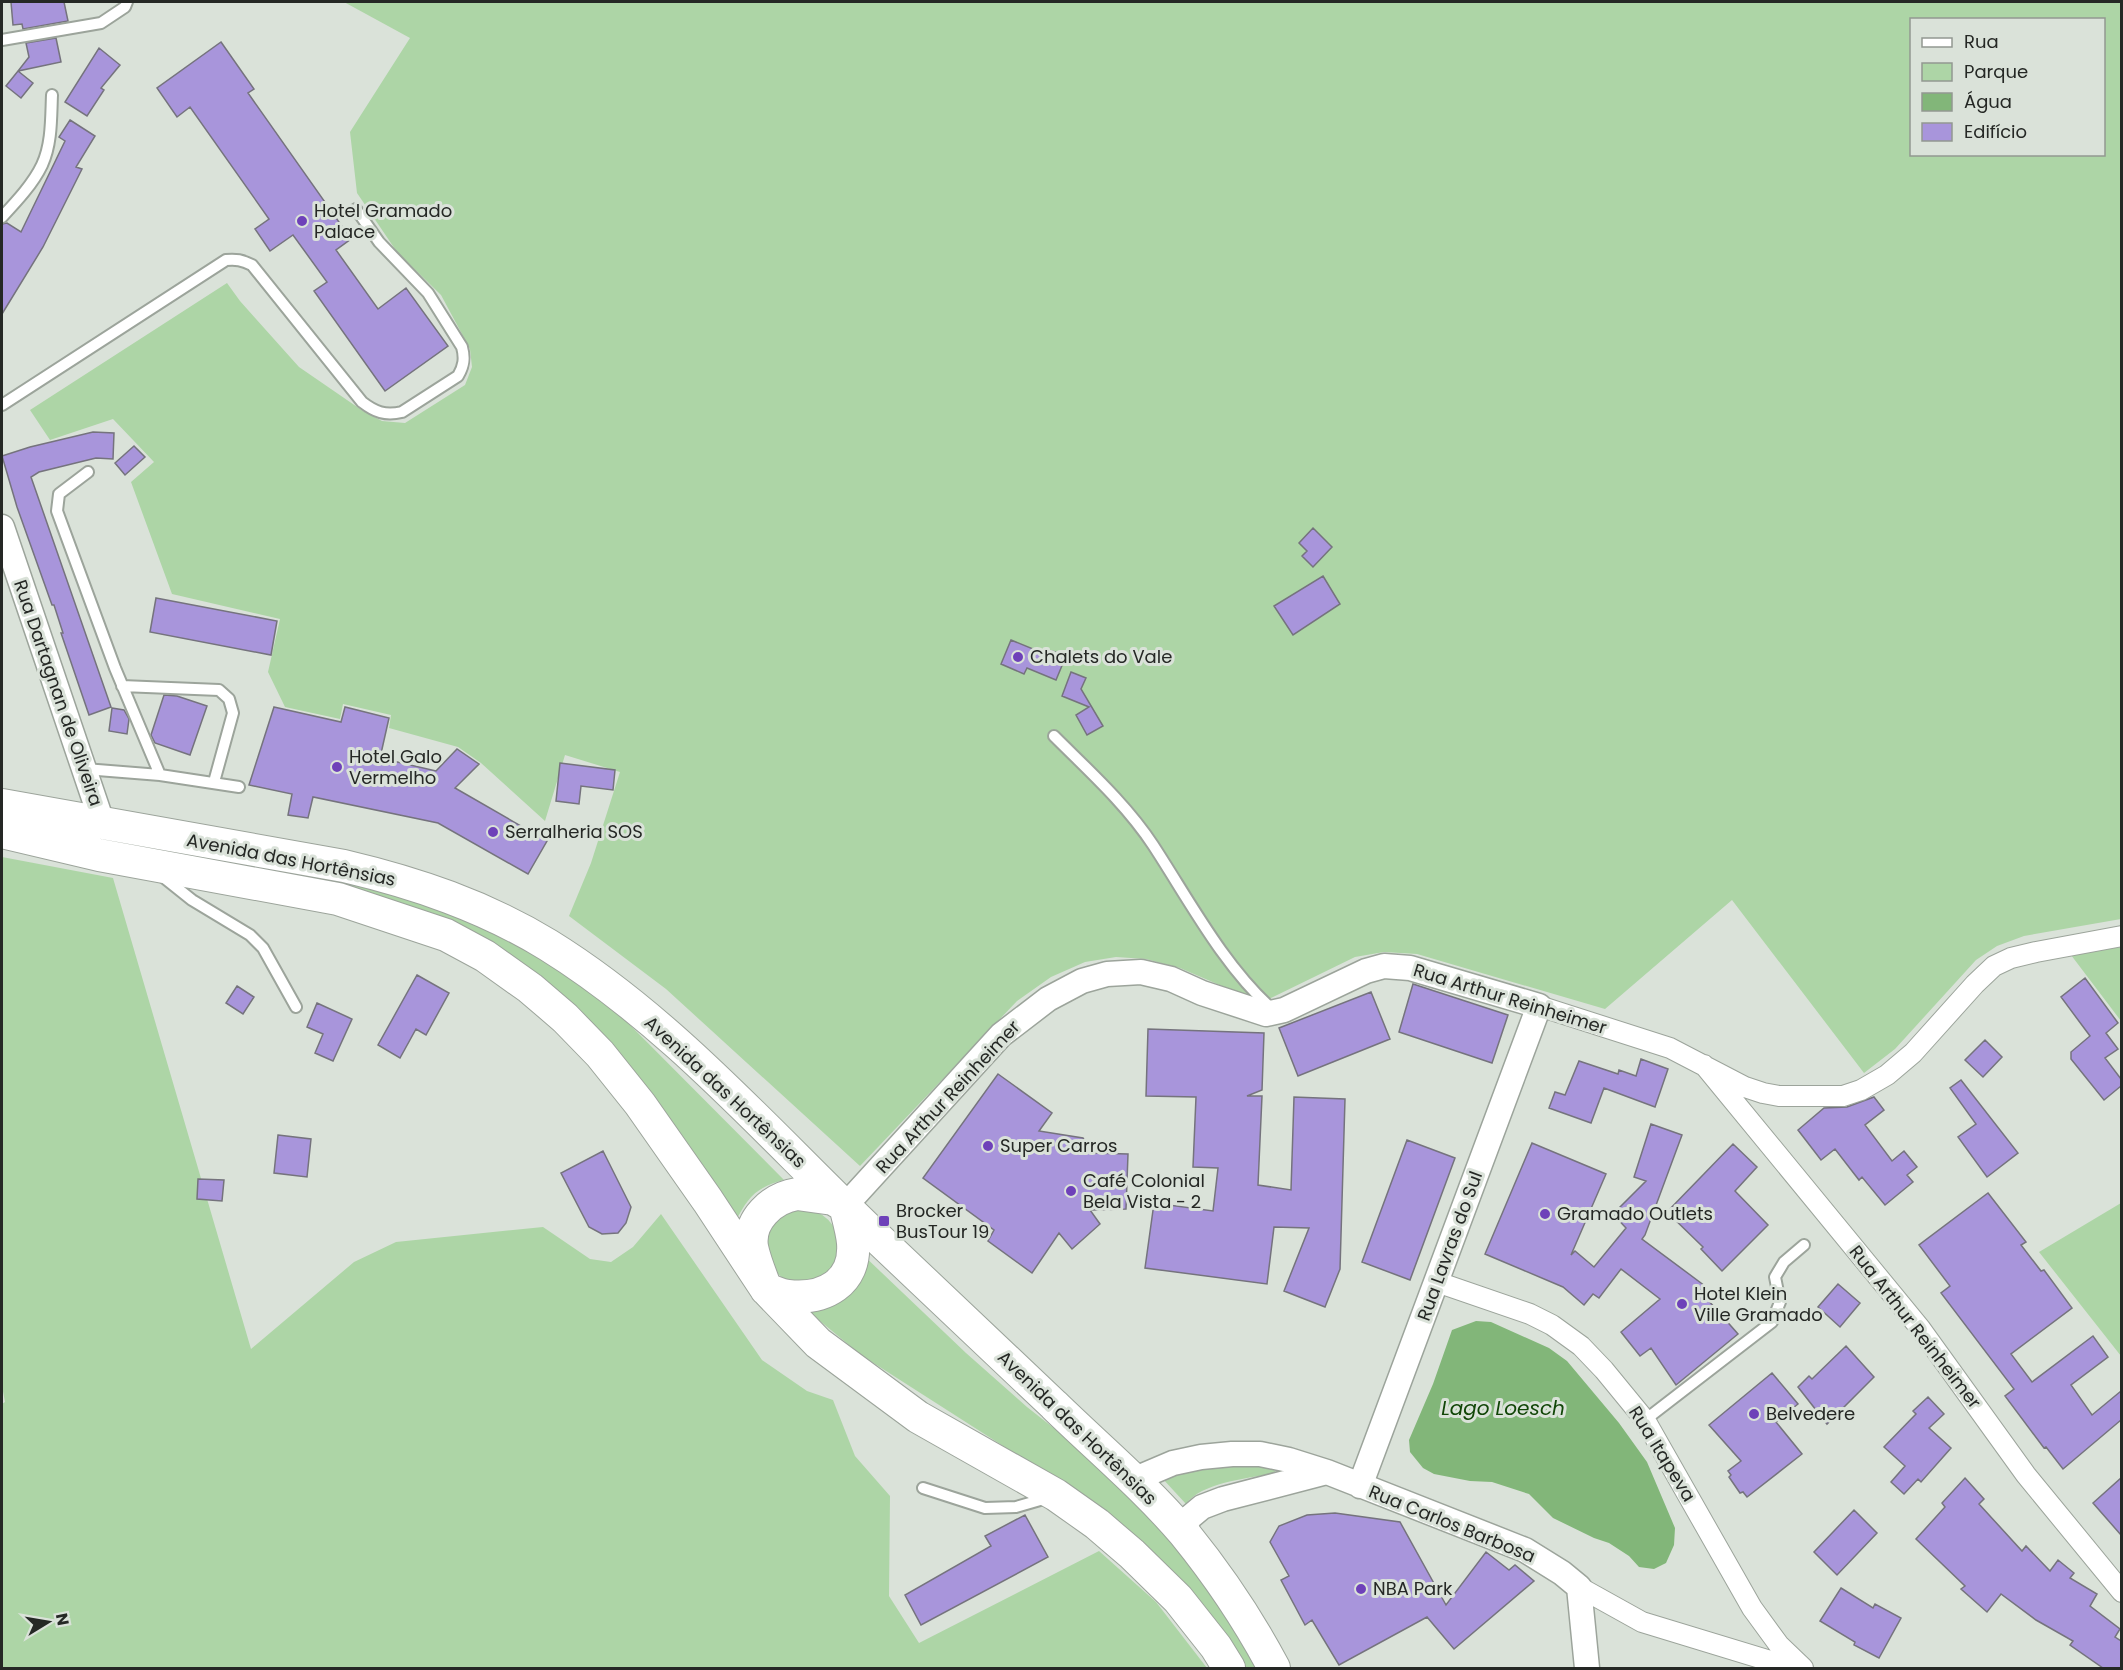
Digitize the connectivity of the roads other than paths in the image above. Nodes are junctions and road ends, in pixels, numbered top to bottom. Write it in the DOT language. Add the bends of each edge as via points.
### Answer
graph roads {
  1 [pos="127,2"];
  2 [pos="2,40"];
  3 [pos="52,95"];
  4 [pos="356,209"];
  5 [pos="2,217"];
  6 [pos="2,405"];
  7 [pos="88,472"];
  8 [pos="2,527"];
  9 [pos="122,686"];
  10 [pos="1054,736"];
  11 [pos="85,769"];
  12 [pos="160,775"];
  13 [pos="214,782"];
  14 [pos="238,787"];
  15 [pos="2,805"];
  16 [pos="103,825"];
  17 [pos="2,827"];
  18 [pos="2,832"];
  19 [pos="148,864"];
  20 [pos="2121,936"];
  21 [pos="1539,1006"];
  22 [pos="296,1007"];
  23 [pos="1276,1012"];
  24 [pos="1704,1065"];
  25 [pos="845,1206"];
  26 [pos="1804,1245"];
  27 [pos="1437,1282"];
  28 [pos="766,1289"];
  29 [pos="1645,1420"];
  30 [pos="1327,1472"];
  31 [pos="1132,1480"];
  32 [pos="1360,1486"];
  33 [pos="923,1488"];
  34 [pos="1056,1495"];
  35 [pos="1182,1531"];
  36 [pos="1579,1587"];
  37 [pos="2121,1592"];
  38 [pos="1229,1668"];
  39 [pos="1274,1668"];
  40 [pos="1587,1668"];
  41 [pos="1793,1668"];
  42 [pos="1803,1668"];
  1 -- 2 [label="lane" via="101,23"];
  3 -- 5 [label="lane" via="50,134 43,164"];
  4 -- 6 [label="lane" via="379,242 428,292 462,347 463,368 458,376 402,412 382,414 362,402 252,265 234,259 226,260"];
  7 -- 9 [label="lane" via="59,494 57,511"];
  8 -- 11 [label="street, Rua Dartagnan de Oliveira"];
  9 -- 12 [label="lane"];
  9 -- 13 [label="lane" via="219,690 229,699 233,713"];
  10 -- 23 [label="lane" via="1114,796 1152,844 1236,970"];
  11 -- 12 [label="lane"];
  11 -- 16 [label="street, Rua Dartagnan de Oliveira"];
  12 -- 13 [label="lane"];
  13 -- 14 [label="lane"];
  15 -- 16 [label="main road, Avenida das Hortênsias"];
  16 -- 17 [label="main road" via="101,832 92,837"];
  16 -- 25 [label="main road, Avenida das Hortênsias" via="382,875 452,897 504,920 586,970 627,1002 750,1112"];
  18 -- 19 [label="main road, Avenida das Hortênsias"];
  19 -- 22 [label="lane" via="192,900 250,935 263,948"];
  19 -- 28 [label="main road, Avenida das Hortênsias" via="338,899 446,935 484,956 530,988 600,1054 674,1152"];
  20 -- 24 [label="street, Rua Arthur Reinheimer" via="2036,952 1994,966 1913,1053 1887,1075 1843,1096 1779,1096 1745,1087"];
  21 -- 23 [label="street, Rua Arthur Reinheimer" via="1410,968 1384,966"];
  21 -- 24 [label="street, Rua Arthur Reinheimer" via="1670,1048"];
  21 -- 27 [label="street, Rua Lavras do Sul"];
  23 -- 25 [label="street, Rua Arthur Reinheimer" via="1266,1014 1141,972 1107,974 1082,981 1047,999 1001,1035"];
  24 -- 37 [label="street, Rua Arthur Reinheimer" via="1920,1328 2026,1475"];
  25 -- 28 [label="main road" via="853,1242 852,1258 849,1272 838,1285 804,1296 785,1296"];
  25 -- 28 [label="main road" via="832,1199 797,1194 783,1197 763,1211 754,1228 752,1245"];
  25 -- 31 [label="main road, Avenida das Hortênsias"];
  26 -- 29 [label="lane" via="1784,1262 1775,1277 1780,1302 1772,1322"];
  27 -- 29 [label="street, Rua Itapeva" via="1552,1324 1604,1370"];
  27 -- 32 [label="street, Rua Lavras do Sul"];
  28 -- 34 [label="main road, Avenida das Hortênsias" via="818,1343 873,1386 918,1417"];
  29 -- 42 [label="street, Rua Itapeva" via="1752,1608 1779,1645"];
  30 -- 31 [label="street, Rua Carlos Barbosa" via="1270,1456 1232,1454 1173,1463"];
  30 -- 32 [label="street, Rua Carlos Barbosa"];
  30 -- 35 [label="street" via="1202,1507"];
  31 -- 35 [label="main road, Avenida das Hortênsias"];
  32 -- 36 [label="street, Rua Carlos Barbosa" via="1525,1550"];
  33 -- 34 [label="lane" via="985,1508 1016,1507"];
  34 -- 38 [label="main road, Avenida das Hortênsias" via="1114,1539 1178,1599"];
  35 -- 39 [label="main road, Avenida das Hortênsias" via="1251,1624"];
  36 -- 40 [label="street"];
  36 -- 41 [label="street, Rua Carlos Barbosa" via="1642,1622"];
}
